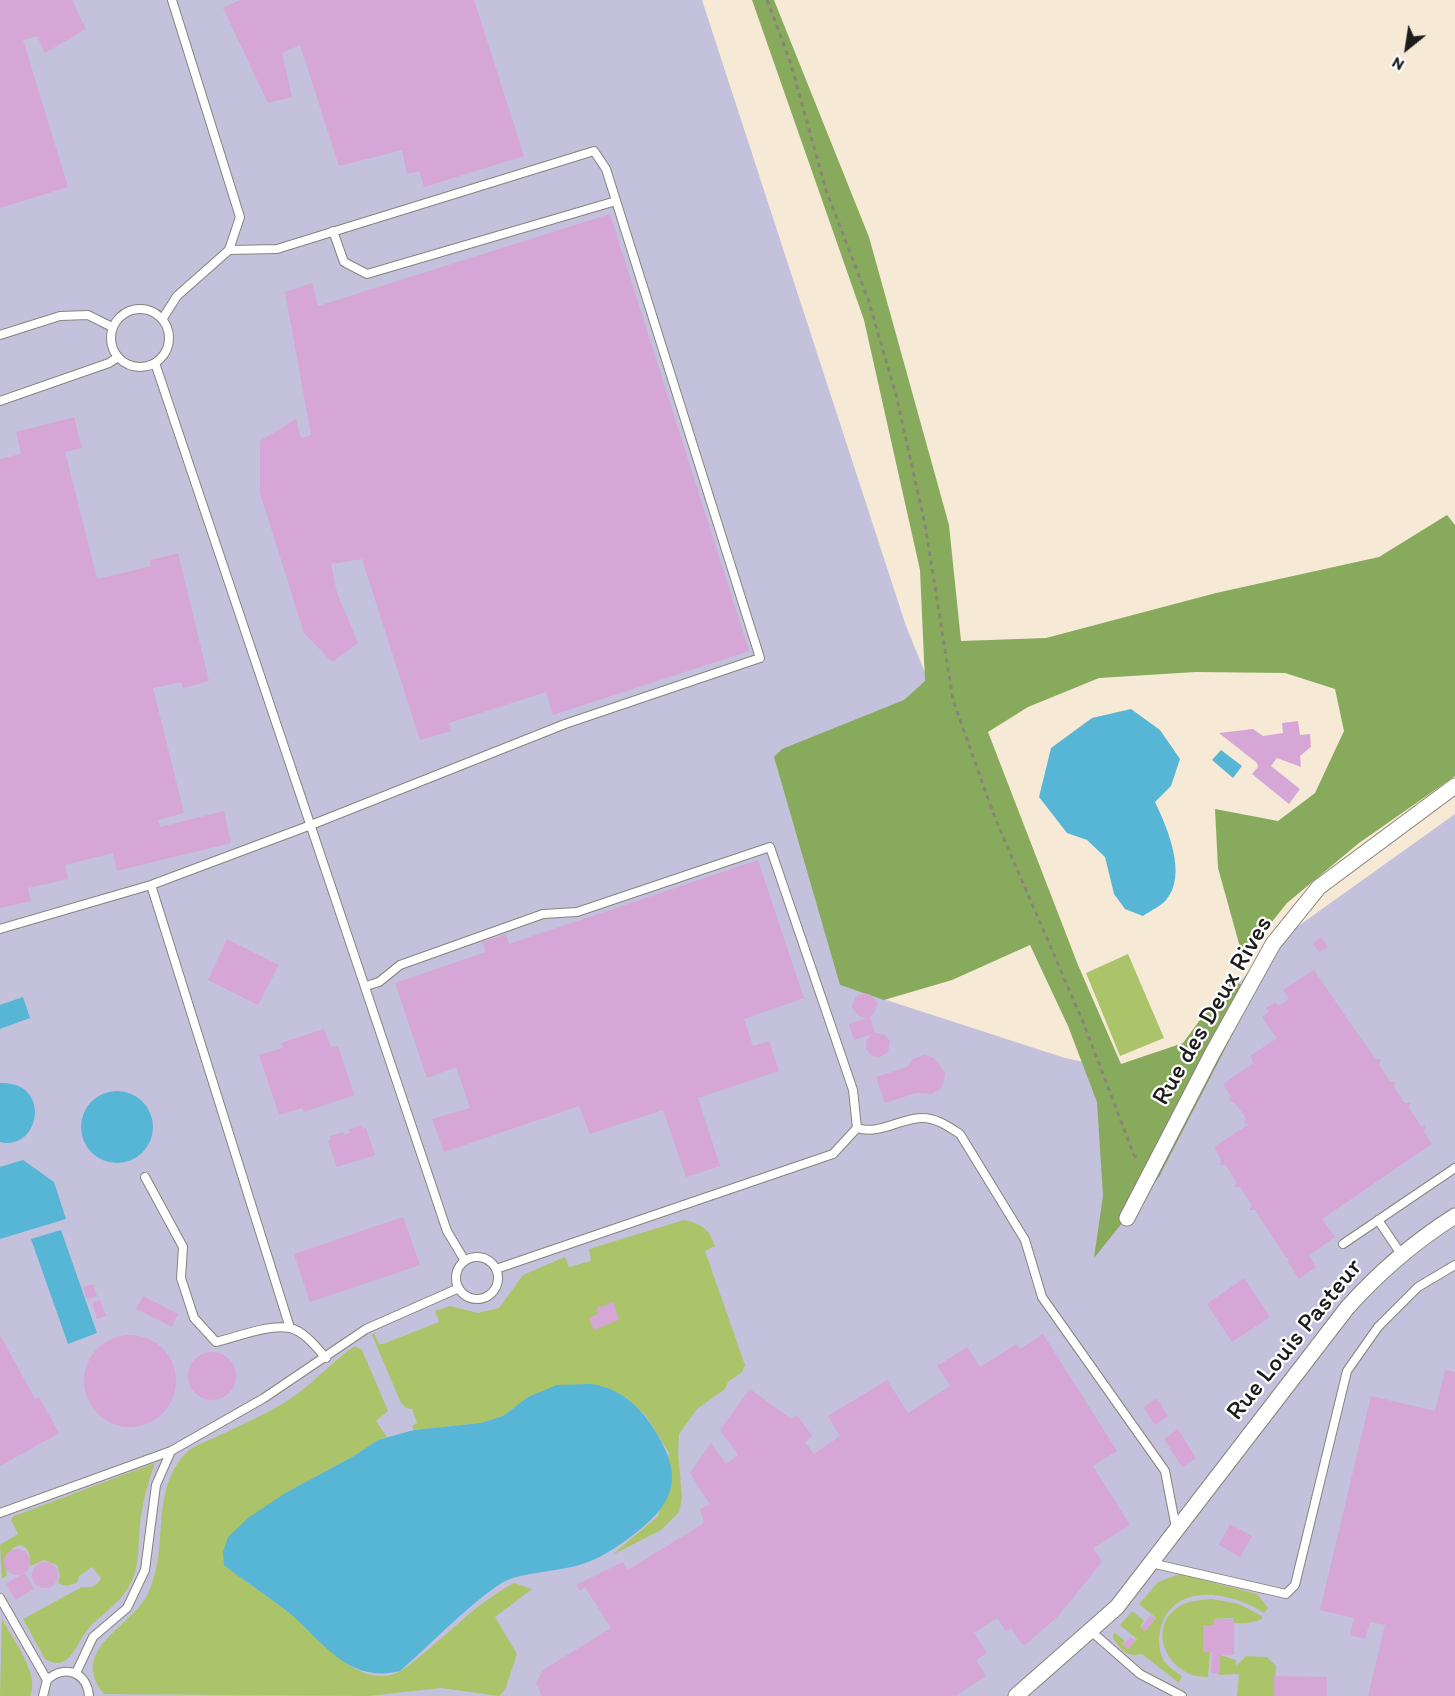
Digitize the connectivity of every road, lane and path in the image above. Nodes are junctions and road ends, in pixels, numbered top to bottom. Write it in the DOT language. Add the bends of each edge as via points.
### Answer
graph roads {
  1 [pos="172,0"];
  2 [pos="767,0"];
  3 [pos="616,201"];
  4 [pos="333,231"];
  5 [pos="229,250"];
  6 [pos="163,318"];
  7 [pos="112,327"];
  8 [pos="0,335"];
  9 [pos="118,357"];
  10 [pos="155,363"];
  11 [pos="0,401"];
  12 [pos="1455,786"];
  13 [pos="311,825"];
  14 [pos="151,885"];
  15 [pos="0,929"];
  16 [pos="366,986"];
  17 [pos="857,1128"];
  18 [pos="1455,1168"];
  19 [pos="1150,1174"];
  20 [pos="145,1177"];
  21 [pos="1455,1216"];
  22 [pos="1127,1218"];
  23 [pos="1378,1220"];
  24 [pos="1343,1244"];
  25 [pos="1401,1254"];
  26 [pos="465,1261"];
  27 [pos="1455,1265"];
  28 [pos="496,1269"];
  29 [pos="459,1288"];
  30 [pos="290,1328"];
  31 [pos="326,1358"];
  32 [pos="171,1451"];
  33 [pos="0,1513"];
  34 [pos="1176,1528"];
  35 [pos="1149,1563"];
  36 [pos="0,1598"];
  37 [pos="1092,1632"];
  38 [pos="76,1673"];
  39 [pos="47,1680"];
  40 [pos="43,1696"];
  41 [pos="89,1696"];
  42 [pos="1016,1696"];
  43 [pos="1182,1696"];
  1 -- 5 [label="lane" via="240,217"];
  2 -- 19 [label="path" via="790,61 826,190 868,299 896,395 925,524 953,700 995,818 1083,1022 1134,1155"];
  3 -- 4 [label="lane" via="367,274 344,262"];
  3 -- 4 [label="lane" via="606,169 594,151"];
  3 -- 13 [label="lane" via="760,658 565,724"];
  4 -- 5 [label="lane" via="277,249"];
  5 -- 6 [label="lane" via="177,296"];
  6 -- 7 [label="lane" via="145,308 125,312"];
  6 -- 10 [label="lane" via="170,333 167,351"];
  7 -- 8 [label="lane" via="88,315 60,316"];
  7 -- 9 [label="lane" via="111,343"];
  9 -- 10 [label="lane" via="129,365"];
  9 -- 11 [label="lane"];
  10 -- 13 [label="lane"];
  12 -- 19 [label="street, Rue des Deux Rives" via="1319,887 1274,944"];
  13 -- 14 [label="lane"];
  13 -- 16 [label="lane"];
  14 -- 15 [label="lane"];
  14 -- 30 [label="lane"];
  16 -- 17 [label="lane" via="379,982 400,965 543,914 577,912 770,847 853,1090"];
  16 -- 26 [label="lane" via="447,1231"];
  17 -- 28 [label="lane" via="833,1154"];
  17 -- 34 [label="lane" via="870,1132 922,1118 960,1134 1025,1240 1042,1296 1165,1471"];
  18 -- 23 [label="lane"];
  19 -- 22 [label="street, Rue des Deux Rives"];
  20 -- 30 [label="lane" via="183,1247 181,1278 194,1318 216,1342"];
  21 -- 25 [label="street, Rue Louis Pasteur"];
  23 -- 24 [label="lane"];
  23 -- 25 [label="lane"];
  25 -- 34 [label="street, Rue Louis Pasteur" via="1347,1308"];
  26 -- 28 [label="lane" via="485,1259"];
  26 -- 29 [label="lane" via="456,1274"];
  27 -- 35 [label="lane" via="1418,1287 1378,1327 1347,1371 1295,1585 1286,1594"];
  28 -- 29 [label="lane" via="498,1282 487,1297 469,1297"];
  29 -- 31 [label="lane" via="366,1329"];
  30 -- 31 [label="lane"];
  31 -- 32 [label="lane"];
  32 -- 33 [label="lane"];
  32 -- 38 [label="lane" via="156,1485 145,1570 126,1608 93,1637"];
  34 -- 35 [label="street, Rue Louis Pasteur"];
  35 -- 37 [label="street, Rue Louis Pasteur" via="1117,1607"];
  36 -- 39 [label="lane"];
  37 -- 42 [label="street, Rue Louis Pasteur"];
  37 -- 43 [label="lane" via="1140,1674"];
  38 -- 39 [label="lane" via="61,1671"];
  38 -- 41 [label="lane" via="85,1682"];
  39 -- 40 [label="lane"];
}
